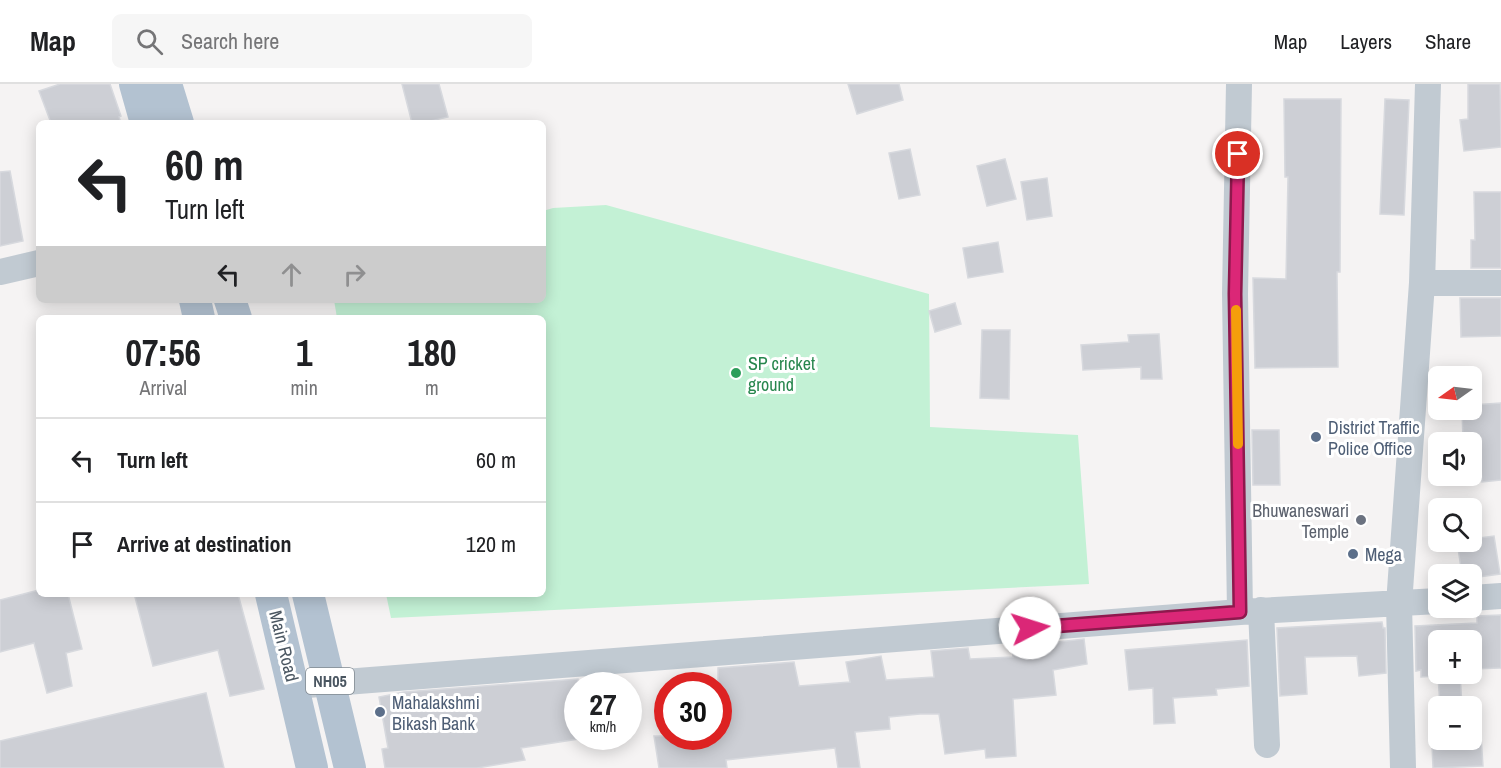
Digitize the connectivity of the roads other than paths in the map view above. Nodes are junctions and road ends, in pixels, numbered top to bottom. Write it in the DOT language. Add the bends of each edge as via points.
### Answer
graph roads {
  1 [pos="135,84"];
  2 [pos="166,84"];
  3 [pos="1239,84"];
  4 [pos="1428,84"];
  5 [pos="145,120"];
  6 [pos="177,120"];
  7 [pos="36,263"];
  8 [pos="0,272"];
  9 [pos="1501,283"];
  10 [pos="1422,284"];
  11 [pos="1501,596"];
  12 [pos="272,597"];
  13 [pos="309,597"];
  14 [pos="1482,597"];
  15 [pos="1428,602"];
  16 [pos="1399,604"];
  17 [pos="1251,611"];
  18 [pos="331,684"];
  19 [pos="294,686"];
  20 [pos="1267,745"];
  21 [pos="312,768"];
  22 [pos="350,768"];
  23 [pos="1403,768"];
  1 -- 5 [label="main road"];
  2 -- 6 [label="main road"];
  3 -- 17 [label="street" via="1235,294"];
  4 -- 10 [label="street"];
  7 -- 8 [label="street"];
  9 -- 10 [label="street"];
  10 -- 16 [label="street"];
  11 -- 14 [label="street"];
  12 -- 19 [label="main road, Main Road / NH05"];
  13 -- 18 [label="main road, Main Road / NH05"];
  15 -- 16 [label="street"];
  16 -- 17 [label="street"];
  16 -- 23 [label="street"];
  17 -- 18 [label="street"];
  17 -- 20 [label="street"];
  18 -- 19 [label="street"];
  18 -- 22 [label="main road, Main Road / NH05"];
  19 -- 21 [label="main road, Main Road / NH05"];
}
